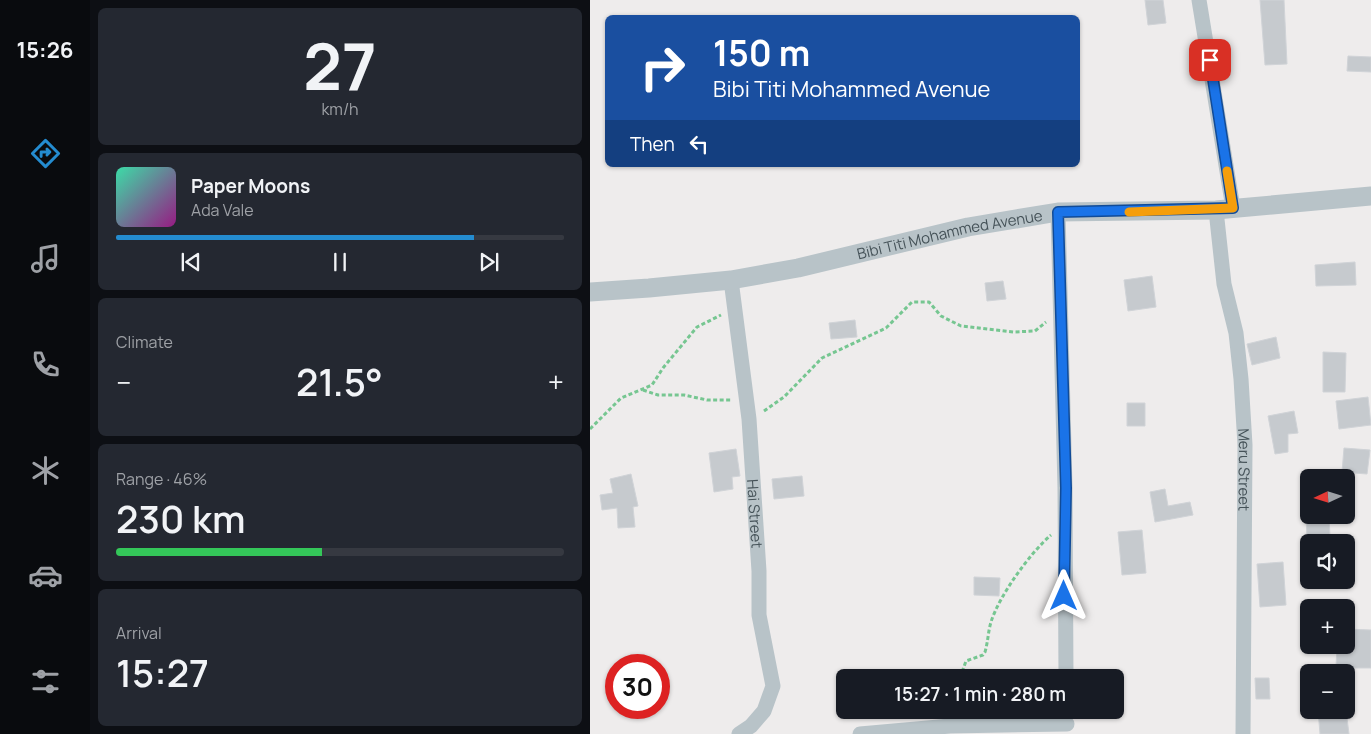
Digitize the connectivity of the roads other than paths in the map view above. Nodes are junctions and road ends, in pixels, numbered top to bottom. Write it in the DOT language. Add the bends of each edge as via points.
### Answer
graph roads {
  1 [pos="1199,0"];
  2 [pos="1371,196"];
  3 [pos="1224,209"];
  4 [pos="1058,212"];
  5 [pos="731,280"];
  6 [pos="590,292"];
  7 [pos="1066,669"];
  8 [pos="1067,723"];
  9 [pos="740,734"];
  10 [pos="860,734"];
  11 [pos="1243,734"];
  1 -- 3 [label="street, Meru Street"];
  2 -- 3 [label="street, Bibi Titi Mohammed Avenue"];
  3 -- 4 [label="street, Bibi Titi Mohammed Avenue"];
  3 -- 11 [label="street, Meru Street" via="1224,284 1236,332 1245,445"];
  4 -- 5 [label="street, Bibi Titi Mohammed Avenue" via="968,228 798,268"];
  4 -- 7 [label="street"];
  5 -- 6 [label="street, Bibi Titi Mohammed Avenue"];
  5 -- 9 [label="street, Hai Street" via="749,420 759,615 773,686 764,711"];
  8 -- 10 [label="street" via="950,726"];
}
